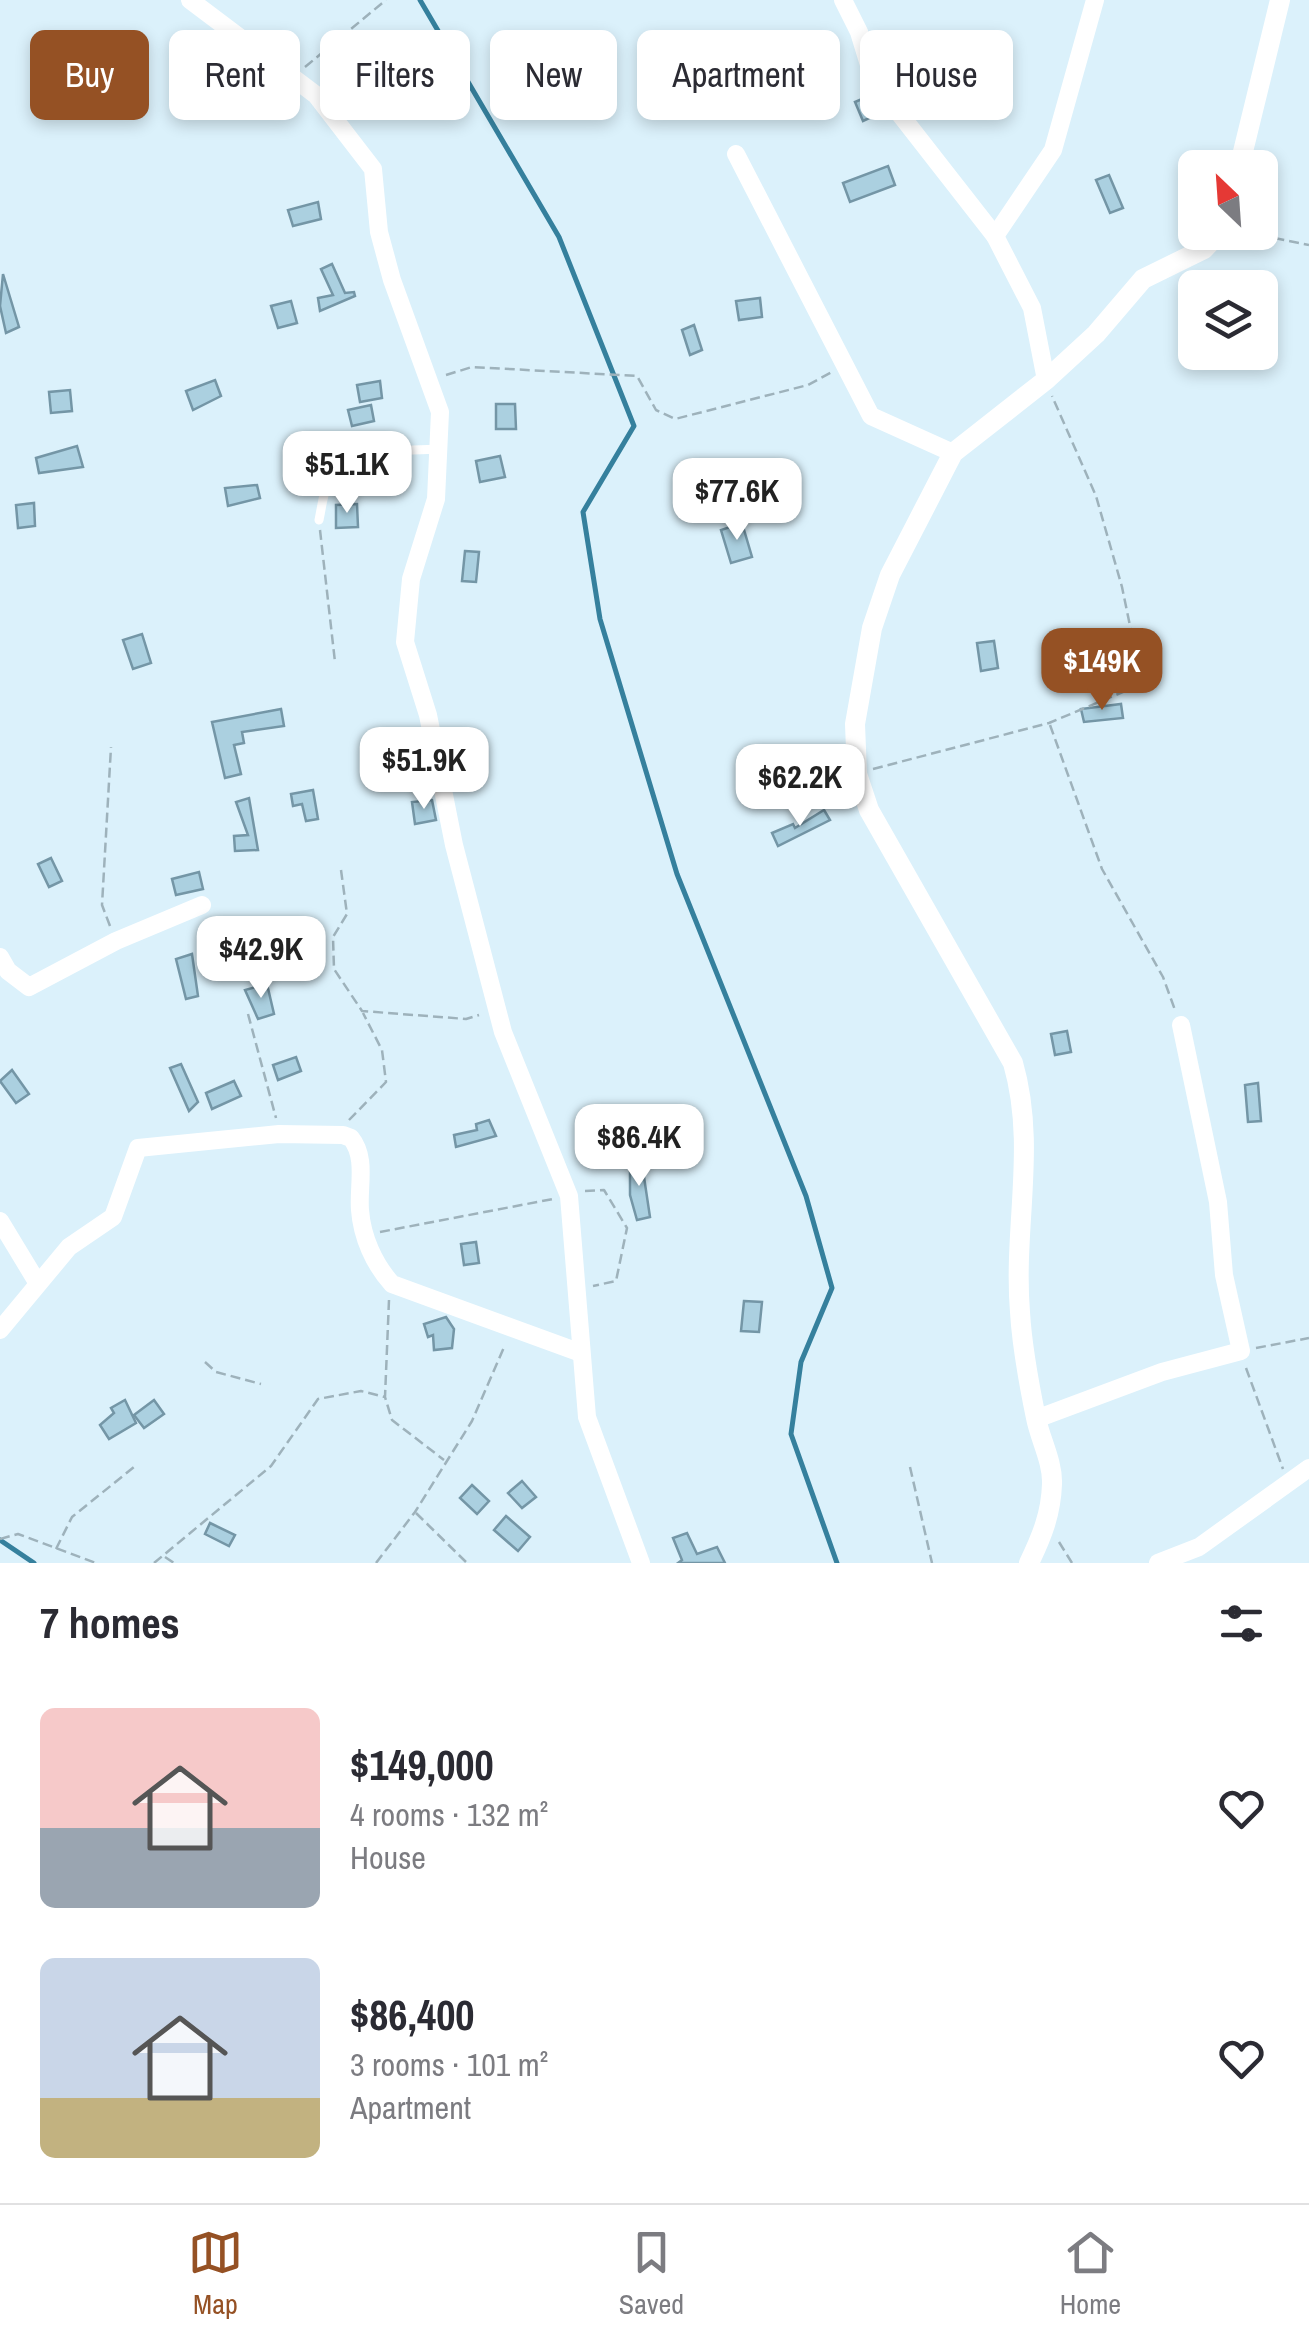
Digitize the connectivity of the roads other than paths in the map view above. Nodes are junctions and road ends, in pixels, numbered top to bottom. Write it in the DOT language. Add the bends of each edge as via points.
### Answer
graph roads {
  1 [pos="190,0"];
  2 [pos="843,0"];
  3 [pos="1095,0"];
  4 [pos="1280,0"];
  5 [pos="1243,150"];
  6 [pos="736,154"];
  7 [pos="994,236"];
  8 [pos="1202,250"];
  9 [pos="1046,380"];
  10 [pos="440,449"];
  11 [pos="952,453"];
  12 [pos="318,520"];
  13 [pos="202,905"];
  14 [pos="0,957"];
  15 [pos="1181,1025"];
  16 [pos="0,1221"];
  17 [pos="37,1282"];
  18 [pos="0,1330"];
  19 [pos="581,1354"];
  20 [pos="1036,1419"];
  21 [pos="1309,1468"];
  22 [pos="641,1563"];
  23 [pos="1029,1563"];
  24 [pos="1158,1563"];
  1 -- 10 [label="street" via="316,95 373,168 388,264 440,412"];
  2 -- 7 [label="street" via="874,81"];
  3 -- 7 [label="street" via="1053,150"];
  4 -- 5 [label="street"];
  6 -- 11 [label="street" via="871,416"];
  7 -- 9 [label="street" via="1032,308"];
  8 -- 9 [label="street" via="1143,278"];
  9 -- 11 [label="street"];
  10 -- 12 [label="lane" via="366,456 339,466"];
  10 -- 19 [label="street" via="436,499 411,579 405,642 511,1058 568,1196"];
  11 -- 20 [label="street" via="890,575 872,628 855,724 857,774 868,810 1013,1063 1023,1098 1020,1314"];
  13 -- 14 [label="street" via="29,987"];
  15 -- 20 [label="street" via="1241,1351"];
  16 -- 17 [label="street"];
  17 -- 18 [label="street"];
  17 -- 19 [label="street" via="70,1247 113,1217 138,1148 279,1134 343,1135 360,1152 364,1229 377,1267 392,1284"];
  19 -- 22 [label="street" via="594,1442"];
  20 -- 23 [label="street" via="1053,1479 1048,1524"];
  21 -- 24 [label="street" via="1199,1548"];
}
